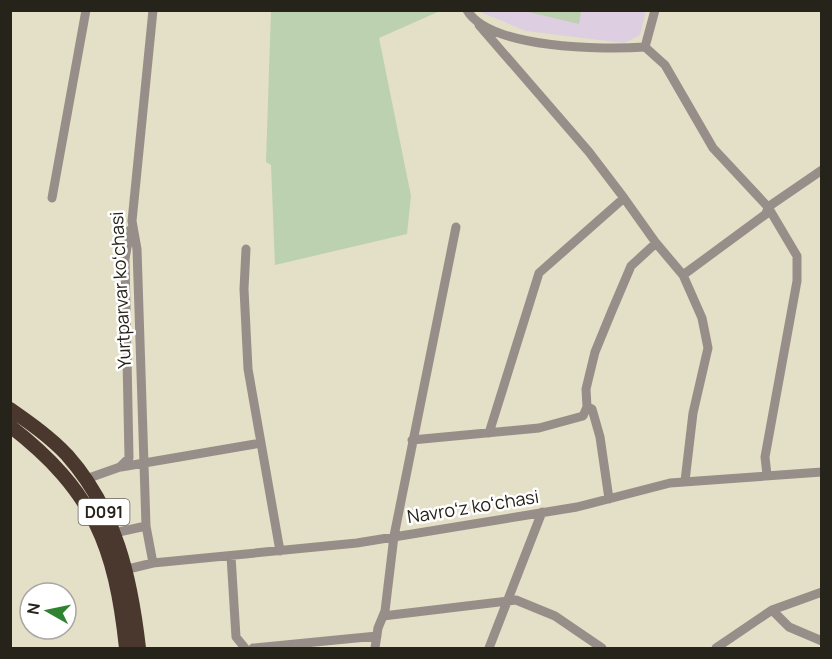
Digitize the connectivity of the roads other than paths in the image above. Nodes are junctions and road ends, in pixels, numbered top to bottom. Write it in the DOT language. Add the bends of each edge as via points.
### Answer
graph roads {
  1 [pos="86,10"];
  2 [pos="153,10"];
  3 [pos="467,10"];
  4 [pos="655,10"];
  5 [pos="477,22"];
  6 [pos="645,47"];
  7 [pos="822,170"];
  8 [pos="52,198"];
  9 [pos="624,198"];
  10 [pos="768,207"];
  11 [pos="132,221"];
  12 [pos="456,227"];
  13 [pos="656,243"];
  14 [pos="246,249"];
  15 [pos="683,275"];
  16 [pos="587,406"];
  17 [pos="10,408"];
  18 [pos="10,426"];
  19 [pos="489,433"];
  20 [pos="412,440"];
  21 [pos="261,443"];
  22 [pos="144,462"];
  23 [pos="120,467"];
  24 [pos="822,472"];
  25 [pos="767,475"];
  26 [pos="86,478"];
  27 [pos="685,481"];
  28 [pos="609,499"];
  29 [pos="542,512"];
  30 [pos="102,522"];
  31 [pos="146,526"];
  32 [pos="114,533"];
  33 [pos="394,536"];
  34 [pos="280,551"];
  35 [pos="231,556"];
  36 [pos="153,563"];
  37 [pos="128,569"];
  38 [pos="822,592"];
  39 [pos="508,599"];
  40 [pos="772,610"];
  41 [pos="383,616"];
  42 [pos="377,636"];
  43 [pos="822,640"];
  44 [pos="126,648"];
  45 [pos="139,648"];
  46 [pos="245,648"];
  47 [pos="253,648"];
  48 [pos="375,648"];
  49 [pos="489,648"];
  50 [pos="602,648"];
  51 [pos="716,648"];
  1 -- 8 [label="street"];
  2 -- 11 [label="street, Yurtparvar koʻchasi"];
  3 -- 5 [label="street"];
  4 -- 6 [label="street"];
  5 -- 6 [label="street" via="528,41 600,50"];
  5 -- 9 [label="street"];
  6 -- 10 [label="street" via="665,65 713,148"];
  7 -- 10 [label="street"];
  9 -- 13 [label="street"];
  9 -- 19 [label="street" via="539,273"];
  10 -- 15 [label="street" via="754,225"];
  10 -- 25 [label="street" via="799,263 765,458"];
  11 -- 22 [label="street, Yurtparvar koʻchasi"];
  11 -- 23 [label="street" via="125,259 129,458"];
  12 -- 20 [label="street"];
  13 -- 15 [label="street"];
  13 -- 16 [label="street" via="631,266 595,352 586,389"];
  14 -- 21 [label="street" via="248,369"];
  15 -- 27 [label="street" via="702,318 708,348 693,413"];
  16 -- 19 [label="street" via="583,416 539,428"];
  16 -- 28 [label="street" via="592,409 600,437"];
  17 -- 26 [label="highway, D091" via="47,436"];
  18 -- 30 [label="highway, D091" via="56,465"];
  19 -- 20 [label="street"];
  20 -- 33 [label="street"];
  21 -- 22 [label="street"];
  21 -- 34 [label="street"];
  22 -- 23 [label="street"];
  22 -- 31 [label="street, Yurtparvar koʻchasi"];
  23 -- 26 [label="street"];
  24 -- 25 [label="street, Navroʻz koʻchasi"];
  25 -- 27 [label="street, Navroʻz koʻchasi"];
  26 -- 30 [label="highway, D091"];
  27 -- 28 [label="street, Navroʻz koʻchasi"];
  28 -- 29 [label="street, Navroʻz koʻchasi"];
  29 -- 33 [label="street, Navroʻz koʻchasi"];
  29 -- 39 [label="street"];
  30 -- 32 [label="highway, D091"];
  30 -- 44 [label="highway, D091" via="117,579"];
  31 -- 32 [label="street"];
  31 -- 36 [label="street, Yurtparvar koʻchasi"];
  32 -- 37 [label="highway, D091"];
  33 -- 34 [label="street, Navroʻz koʻchasi"];
  33 -- 41 [label="street"];
  34 -- 35 [label="street, Navroʻz koʻchasi"];
  35 -- 36 [label="street, Navroʻz koʻchasi"];
  35 -- 46 [label="street" via="236,637"];
  36 -- 37 [label="street, Navroʻz koʻchasi"];
  37 -- 45 [label="highway, D091"];
  38 -- 40 [label="street"];
  39 -- 41 [label="street"];
  39 -- 49 [label="street"];
  39 -- 50 [label="street" via="555,616"];
  40 -- 43 [label="street" via="789,627"];
  40 -- 51 [label="street"];
  41 -- 42 [label="street"];
  42 -- 47 [label="street"];
  42 -- 48 [label="street"];
}
